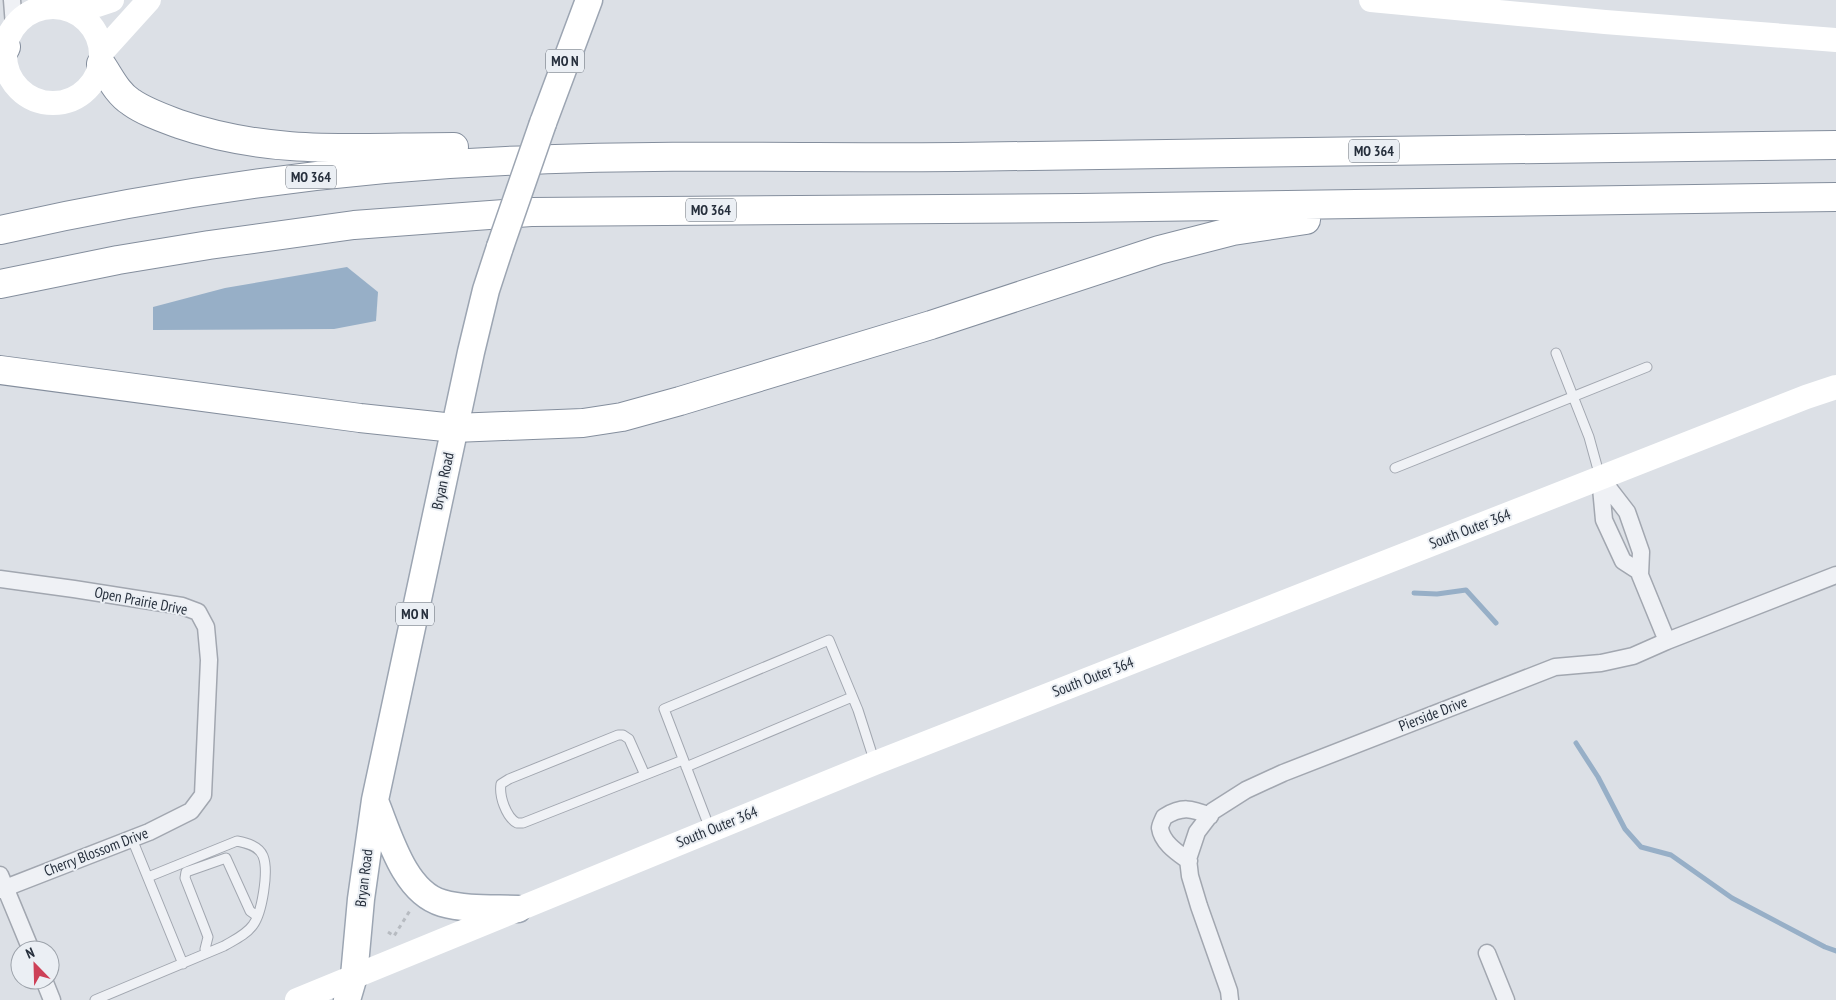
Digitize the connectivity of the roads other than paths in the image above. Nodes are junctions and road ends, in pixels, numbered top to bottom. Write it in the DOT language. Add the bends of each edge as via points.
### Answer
graph roads {
  1 [pos="12,0"];
  2 [pos="112,0"];
  3 [pos="149,0"];
  4 [pos="589,0"];
  5 [pos="1371,0"];
  6 [pos="53,5"];
  7 [pos="1836,40"];
  8 [pos="7,44"];
  9 [pos="101,58"];
  10 [pos="1836,145"];
  11 [pos="626,158"];
  12 [pos="1836,197"];
  13 [pos="1427,202"];
  14 [pos="0,230"];
  15 [pos="0,284"];
  16 [pos="1556,353"];
  17 [pos="1647,367"];
  18 [pos="0,370"];
  19 [pos="1836,387"];
  20 [pos="1573,397"];
  21 [pos="454,428"];
  22 [pos="1395,468"];
  23 [pos="1600,477"];
  24 [pos="1640,572"];
  25 [pos="1836,576"];
  26 [pos="0,579"];
  27 [pos="1667,641"];
  28 [pos="852,697"];
  29 [pos="685,763"];
  30 [pos="875,763"];
  31 [pos="645,775"];
  32 [pos="375,800"];
  33 [pos="191,811"];
  34 [pos="1210,816"];
  35 [pos="710,829"];
  36 [pos="132,839"];
  37 [pos="1188,861"];
  38 [pos="148,877"];
  39 [pos="2,884"];
  40 [pos="518,908"];
  41 [pos="257,916"];
  42 [pos="27,940"];
  43 [pos="208,953"];
  44 [pos="1487,953"];
  45 [pos="183,964"];
  46 [pos="355,992"];
  47 [pos="95,1000"];
  48 [pos="297,1000"];
  49 [pos="1230,1000"];
  50 [pos="1506,1000"];
  1 -- 8 [label="street"];
  2 -- 6 [label="street" via="97,5"];
  3 -- 9 [label="street"];
  4 -- 21 [label="main road, Bryan Road / MO N, bridge" via="500,247 479,318"];
  5 -- 7 [label="street"];
  6 -- 8 [label="street" via="32,12"];
  6 -- 9 [label="street" via="80,14 90,24 97,35"];
  8 -- 9 [label="street" via="5,61 14,82 24,93 44,102 67,101 80,94 91,84"];
  9 -- 11 [label="highway" via="120,93 149,113 232,138 302,148 498,147"];
  10 -- 11 [label="highway, MO 364"];
  11 -- 14 [label="highway, MO 364" via="452,164 305,178 126,205"];
  12 -- 13 [label="highway, MO 364"];
  13 -- 15 [label="highway, MO 364" via="522,212 354,225 209,244"];
  13 -- 21 [label="highway" via="1270,224 1195,240 622,417 583,423"];
  16 -- 20 [label="lane"];
  17 -- 20 [label="lane"];
  18 -- 21 [label="highway"];
  19 -- 23 [label="street, South Outer 364"];
  20 -- 22 [label="lane"];
  20 -- 23 [label="lane"];
  21 -- 32 [label="main road, Bryan Road / MO N"];
  23 -- 24 [label="street" via="1627,512 1641,552"];
  23 -- 24 [label="street" via="1604,520 1623,561"];
  23 -- 30 [label="street, South Outer 364"];
  24 -- 27 [label="street"];
  25 -- 27 [label="street, Pierside Drive"];
  26 -- 33 [label="street, Open Prairie Drive" via="182,606 198,612 206,627 209,660 203,794"];
  27 -- 34 [label="street, Pierside Drive" via="1633,656 1555,667 1283,773 1246,790 1214,810"];
  28 -- 29 [label="lane"];
  28 -- 29 [label="lane" via="829,640 664,709"];
  28 -- 30 [label="lane"];
  29 -- 31 [label="lane"];
  29 -- 35 [label="lane"];
  30 -- 35 [label="street, South Outer 364"];
  31 -- 31 [label="lane" via="523,823 517,823 510,817 500,793 501,784 510,779 618,735 627,736"];
  32 -- 40 [label="main road" via="398,858 413,883 426,896 464,907"];
  32 -- 46 [label="main road, Bryan Road / MO N" via="361,900"];
  33 -- 36 [label="street, Cherry Blossom Drive"];
  34 -- 37 [label="street, Pierside Drive" via="1197,832"];
  34 -- 37 [label="street" via="1187,809 1175,810 1164,817 1160,828 1165,840"];
  35 -- 40 [label="street, South Outer 364"];
  36 -- 38 [label="lane"];
  36 -- 39 [label="street, Cherry Blossom Drive"];
  37 -- 49 [label="street, Pierside Drive"];
  38 -- 41 [label="lane" via="237,841 249,843 263,855 266,874"];
  38 -- 45 [label="lane"];
  39 -- 42 [label="street"];
  40 -- 46 [label="street, South Outer 364"];
  41 -- 43 [label="lane" via="254,925 244,935"];
  41 -- 43 [label="lane" via="250,911 226,858 186,872 185,878 208,938 205,948"];
  43 -- 45 [label="lane"];
  44 -- 50 [label="street"];
  45 -- 47 [label="lane"];
  46 -- 48 [label="street, South Outer 364"];
}
